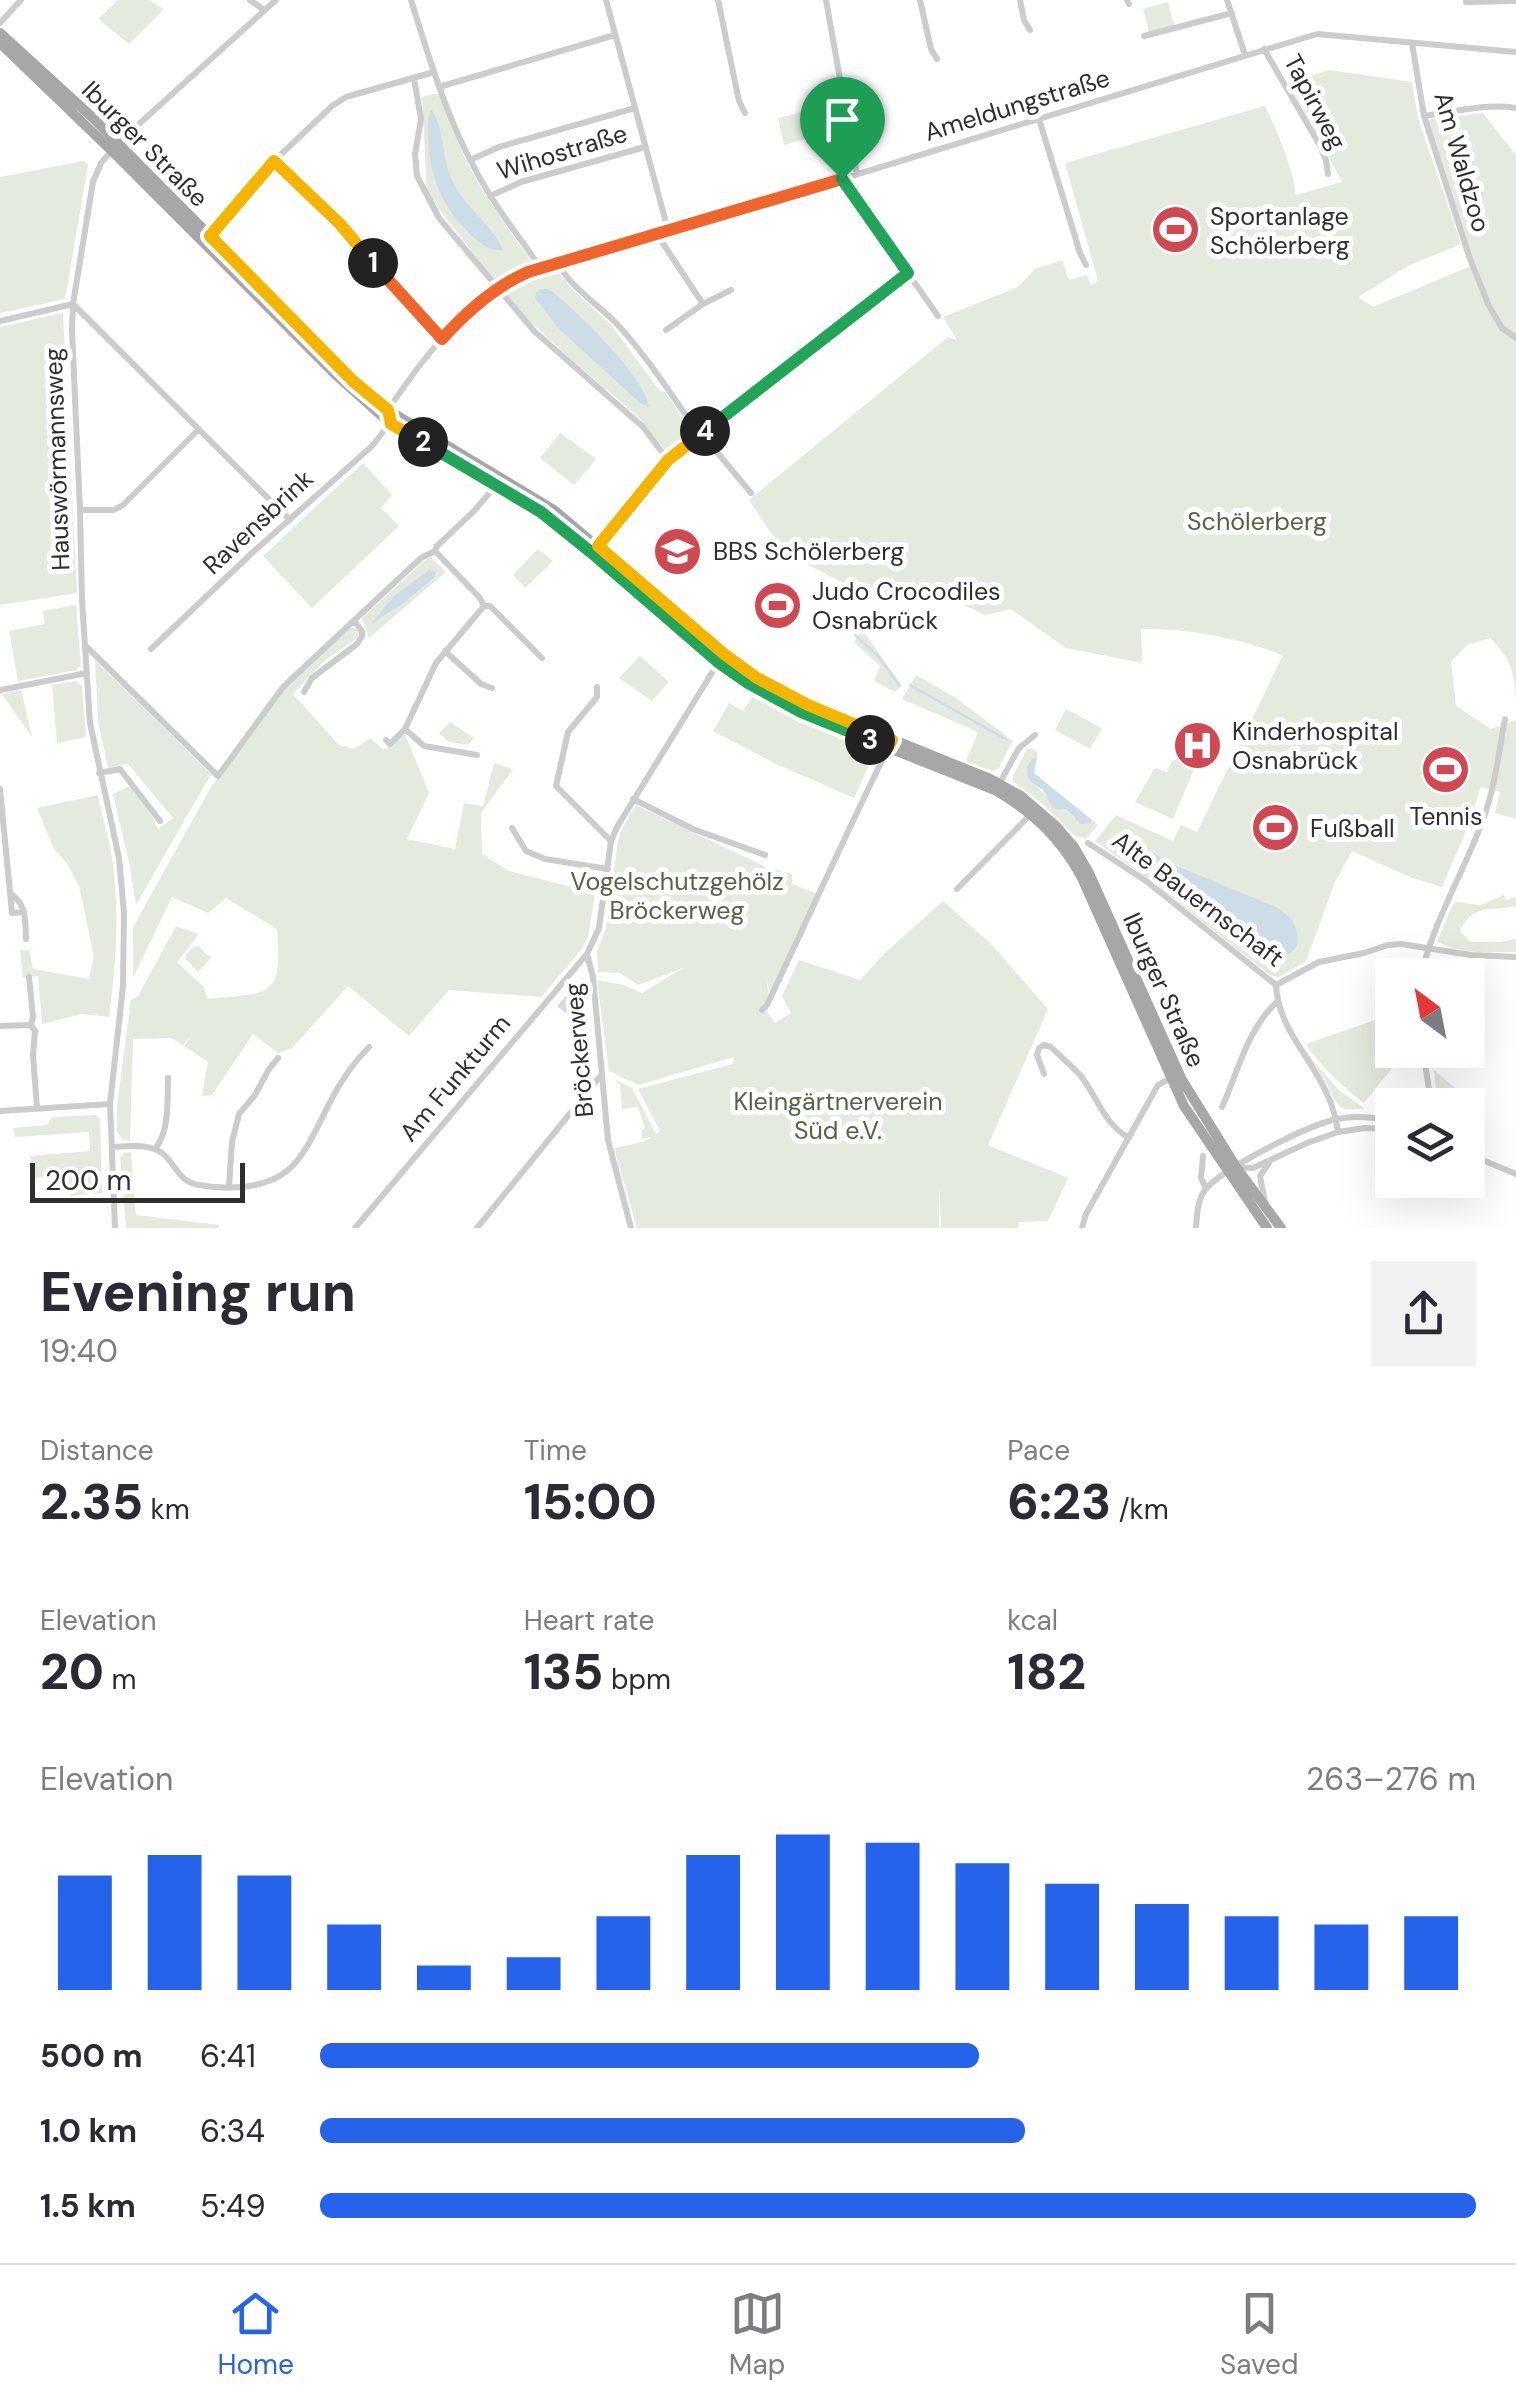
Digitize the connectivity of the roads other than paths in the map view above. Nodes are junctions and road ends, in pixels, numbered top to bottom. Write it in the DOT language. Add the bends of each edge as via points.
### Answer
graph roads {
  1 [pos="20,0"];
  2 [pos="250,0"];
  3 [pos="276,0"];
  4 [pos="411,0"];
  5 [pos="606,0"];
  6 [pos="718,0"];
  7 [pos="826,0"];
  8 [pos="920,0"];
  9 [pos="1020,0"];
  10 [pos="1227,0"];
  11 [pos="1516,1"];
  12 [pos="1466,2"];
  13 [pos="264,10"];
  14 [pos="1232,12"];
  15 [pos="0,22"];
  16 [pos="1030,30"];
  17 [pos="0,32"];
  18 [pos="616,34"];
  19 [pos="1144,36"];
  20 [pos="0,43"];
  21 [pos="1412,43"];
  22 [pos="1264,50"];
  23 [pos="1516,52"];
  24 [pos="1245,55"];
  25 [pos="936,59"];
  26 [pos="434,72"];
  27 [pos="414,78"];
  28 [pos="440,87"];
  29 [pos="635,108"];
  30 [pos="1516,108"];
  31 [pos="745,113"];
  32 [pos="1424,116"];
  33 [pos="1040,119"];
  34 [pos="115,146"];
  35 [pos="645,148"];
  36 [pos="470,160"];
  37 [pos="274,161"];
  38 [pos="857,174"];
  39 [pos="1328,174"];
  40 [pos="842,179"];
  41 [pos="490,196"];
  42 [pos="668,230"];
  43 [pos="656,234"];
  44 [pos="210,236"];
  45 [pos="558,262"];
  46 [pos="1086,265"];
  47 [pos="540,267"];
  48 [pos="908,273"];
  49 [pos="497,289"];
  50 [pos="731,290"];
  51 [pos="73,304"];
  52 [pos="703,304"];
  53 [pos="938,316"];
  54 [pos="0,321"];
  55 [pos="666,330"];
  56 [pos="1516,338"];
  57 [pos="442,339"];
  58 [pos="388,410"];
  59 [pos="391,424"];
  60 [pos="200,430"];
  61 [pos="700,436"];
  62 [pos="668,460"];
  63 [pos="496,484"];
  64 [pos="751,493"];
  65 [pos="80,510"];
  66 [pos="290,520"];
  67 [pos="595,550"];
  68 [pos="436,551"];
  69 [pos="484,606"];
  70 [pos="354,621"];
  71 [pos="86,647"];
  72 [pos="151,649"];
  73 [pos="445,651"];
  74 [pos="542,658"];
  75 [pos="721,658"];
  76 [pos="87,673"];
  77 [pos="492,688"];
  78 [pos="597,688"];
  79 [pos="0,690"];
  80 [pos="304,692"];
  81 [pos="1505,719"];
  82 [pos="405,729"];
  83 [pos="1035,735"];
  84 [pos="386,740"];
  85 [pos="890,744"];
  86 [pos="477,754"];
  87 [pos="99,773"];
  88 [pos="997,787"];
  89 [pos="0,789"];
  90 [pos="633,799"];
  91 [pos="1032,814"];
  92 [pos="160,821"];
  93 [pos="512,828"];
  94 [pos="612,841"];
  95 [pos="1088,842"];
  96 [pos="765,855"];
  97 [pos="608,869"];
  98 [pos="957,890"];
  99 [pos="10,893"];
  100 [pos="24,912"];
  101 [pos="26,939"];
  102 [pos="1429,948"];
  103 [pos="588,954"];
  104 [pos="1516,957"];
  105 [pos="1426,958"];
  106 [pos="30,977"];
  107 [pos="1276,985"];
  108 [pos="1277,1002"];
  109 [pos="762,1010"];
  110 [pos="31,1025"];
  111 [pos="0,1026"];
  112 [pos="369,1047"];
  113 [pos="278,1058"];
  114 [pos="603,1074"];
  115 [pos="1044,1074"];
  116 [pos="168,1078"];
  117 [pos="1171,1078"];
  118 [pos="110,1104"];
  119 [pos="1222,1107"];
  120 [pos="37,1108"];
  121 [pos="0,1111"];
  122 [pos="1375,1117"];
  123 [pos="1336,1119"];
  124 [pos="1375,1128"];
  125 [pos="1338,1132"];
  126 [pos="1129,1138"];
  127 [pos="113,1147"];
  128 [pos="156,1149"];
  129 [pos="1203,1156"];
  130 [pos="1272,1160"];
  131 [pos="1485,1161"];
  132 [pos="1232,1170"];
  133 [pos="1516,1174"];
  134 [pos="229,1186"];
  135 [pos="1206,1189"];
  136 [pos="1266,1208"];
  137 [pos="115,1228"];
  138 [pos="355,1228"];
  139 [pos="477,1228"];
  140 [pos="631,1228"];
  141 [pos="1082,1228"];
  142 [pos="1196,1228"];
  143 [pos="1266,1228"];
  144 [pos="1281,1228"];
  1 -- 15 [label="street"];
  2 -- 13 [label="street"];
  3 -- 13 [label="street"];
  4 -- 26 [label="street"];
  5 -- 18 [label="street"];
  6 -- 31 [label="street"];
  7 -- 38 [label="street"];
  8 -- 25 [label="street"];
  9 -- 16 [label="street"];
  10 -- 14 [label="street"];
  11 -- 12 [label="street"];
  13 -- 34 [label="street"];
  14 -- 19 [label="street"];
  14 -- 24 [label="street"];
  17 -- 34 [label="main road, Iburger Straße"];
  18 -- 28 [label="street"];
  18 -- 29 [label="street"];
  20 -- 34 [label="main road, Iburger Straße"];
  21 -- 22 [label="street, Ameldungstraße" via="1317,34"];
  21 -- 23 [label="street, Ameldungstraße"];
  21 -- 32 [label="street, Am Waldzoo"];
  22 -- 24 [label="street, Ameldungstraße"];
  22 -- 39 [label="street, Tapirweg" via="1319,144"];
  24 -- 33 [label="street, Ameldungstraße"];
  26 -- 27 [label="street"];
  26 -- 28 [label="street"];
  27 -- 37 [label="street" via="346,97"];
  27 -- 49 [label="street" via="422,120 415,154 421,186 438,218"];
  28 -- 36 [label="street"];
  29 -- 35 [label="street"];
  29 -- 36 [label="street"];
  30 -- 32 [label="street"];
  32 -- 56 [label="street, Am Waldzoo" via="1488,304"];
  33 -- 38 [label="street, Ameldungstraße"];
  33 -- 46 [label="street"];
  34 -- 44 [label="main road, Iburger Straße"];
  34 -- 51 [label="street, Hauswörmannsweg" via="94,182"];
  34 -- 59 [label="main road, Iburger Straße" via="327,367"];
  35 -- 41 [label="street, Wihostraße"];
  35 -- 42 [label="street"];
  36 -- 41 [label="street"];
  37 -- 44 [label="street"];
  37 -- 57 [label="street"];
  38 -- 40 [label="street, Ameldungstraße"];
  40 -- 42 [label="street, Ameldungstraße"];
  40 -- 48 [label="street"];
  41 -- 47 [label="street"];
  42 -- 43 [label="street, Ameldungstraße"];
  43 -- 45 [label="street, Ameldungstraße"];
  43 -- 52 [label="street"];
  44 -- 58 [label="main road, Iburger Straße"];
  45 -- 47 [label="street, Ameldungstraße"];
  45 -- 61 [label="street" via="630,339"];
  47 -- 49 [label="street, Ameldungstraße"];
  48 -- 53 [label="street"];
  48 -- 61 [label="street"];
  49 -- 57 [label="street, Ameldungstraße"];
  49 -- 62 [label="street" via="555,352 643,427"];
  50 -- 52 [label="street"];
  51 -- 54 [label="street"];
  51 -- 60 [label="street"];
  51 -- 65 [label="street, Hauswörmannsweg"];
  52 -- 55 [label="street"];
  57 -- 58 [label="street, Ameldungstraße"];
  58 -- 59 [label="street"];
  58 -- 67 [label="main road, Iburger Straße" via="554,510"];
  59 -- 63 [label="main road, Iburger Straße"];
  59 -- 66 [label="street, Ravensbrink"];
  60 -- 65 [label="street" via="123,505"];
  60 -- 66 [label="street"];
  61 -- 62 [label="street"];
  61 -- 64 [label="street"];
  62 -- 67 [label="street"];
  63 -- 67 [label="main road, Iburger Straße"];
  63 -- 68 [label="street"];
  65 -- 71 [label="street, Hauswörmannsweg"];
  66 -- 72 [label="street, Ravensbrink"];
  67 -- 75 [label="main road, Iburger Straße"];
  68 -- 69 [label="street"];
  68 -- 70 [label="street"];
  69 -- 73 [label="street"];
  69 -- 74 [label="street"];
  70 -- 71 [label="street" via="283,687 218,776"];
  70 -- 80 [label="street" via="362,631 357,644 312,678"];
  71 -- 76 [label="street, Hauswörmannsweg"];
  73 -- 77 [label="street"];
  73 -- 82 [label="street"];
  75 -- 85 [label="main road, Iburger Straße" via="772,698"];
  75 -- 90 [label="street, Bröckerweg"];
  76 -- 79 [label="street"];
  76 -- 87 [label="street, Hauswörmannsweg"];
  78 -- 94 [label="street" via="597,698 568,732 556,786"];
  81 -- 102 [label="street" via="1484,818"];
  82 -- 84 [label="street" via="390,744"];
  82 -- 86 [label="street" via="424,746"];
  83 -- 88 [label="street" via="1019,748"];
  85 -- 88 [label="main road, Iburger Straße"];
  85 -- 109 [label="street"];
  87 -- 92 [label="street" via="120,769"];
  87 -- 118 [label="street, Hauswörmannsweg" via="124,912"];
  88 -- 91 [label="main road, Iburger Straße"];
  88 -- 132 [label="main road, Iburger Straße" via="1038,808 1074,847 1182,1080"];
  89 -- 99 [label="street"];
  90 -- 94 [label="street, Bröckerweg"];
  90 -- 96 [label="street"];
  91 -- 98 [label="street"];
  91 -- 117 [label="main road, Iburger Straße" via="1081,876"];
  93 -- 97 [label="street" via="526,851 544,859"];
  94 -- 97 [label="street, Bröckerweg"];
  95 -- 107 [label="street, Alte Bauernschaft"];
  97 -- 103 [label="street, Bröckerweg" via="600,928"];
  99 -- 100 [label="street"];
  99 -- 100 [label="street" via="12,913"];
  100 -- 101 [label="street"];
  102 -- 104 [label="street, Alte Bauernschaft"];
  102 -- 105 [label="street"];
  102 -- 107 [label="street, Alte Bauernschaft" via="1388,945 1319,962"];
  103 -- 114 [label="street, Bröckerweg"];
  103 -- 138 [label="street, Am Funkturm"];
  106 -- 110 [label="street"];
  107 -- 108 [label="street"];
  108 -- 119 [label="street" via="1237,1064"];
  108 -- 123 [label="street"];
  110 -- 111 [label="street"];
  110 -- 120 [label="street"];
  112 -- 134 [label="street" via="288,1170 262,1184"];
  113 -- 134 [label="street" via="239,1114"];
  114 -- 139 [label="street"];
  114 -- 140 [label="street, Bröckerweg" via="608,1140"];
  115 -- 126 [label="street" via="1037,1054 1044,1045 1081,1076 1109,1122"];
  116 -- 128 [label="street" via="166,1127"];
  117 -- 126 [label="street" via="1158,1085"];
  117 -- 132 [label="main road, Iburger Straße"];
  118 -- 120 [label="street"];
  118 -- 127 [label="street, Hauswörmannsweg"];
  120 -- 121 [label="street"];
  122 -- 123 [label="street"];
  123 -- 125 [label="street"];
  123 -- 132 [label="street"];
  124 -- 125 [label="street"];
  125 -- 130 [label="street"];
  126 -- 141 [label="street"];
  127 -- 128 [label="street"];
  127 -- 137 [label="street, Hauswörmannsweg"];
  128 -- 134 [label="street" via="189,1182"];
  129 -- 135 [label="street"];
  130 -- 132 [label="street"];
  130 -- 136 [label="street" via="1260,1176"];
  131 -- 133 [label="street"];
  132 -- 135 [label="street"];
  132 -- 136 [label="main road, Iburger Straße"];
  132 -- 143 [label="main road, Iburger Straße"];
  135 -- 142 [label="street"];
  136 -- 144 [label="main road, Iburger Straße"];
}
